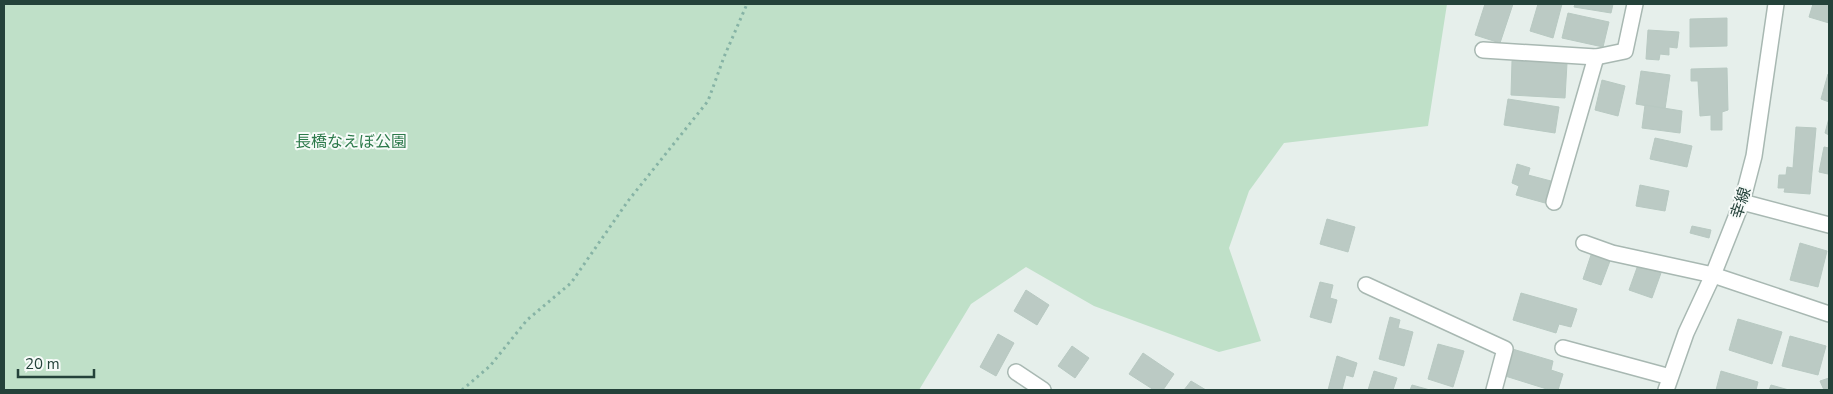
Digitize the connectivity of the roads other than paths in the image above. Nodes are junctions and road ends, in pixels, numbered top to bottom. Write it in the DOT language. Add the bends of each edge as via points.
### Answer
graph roads {
  1 [pos="1635,4"];
  2 [pos="1776,4"];
  3 [pos="1483,50"];
  4 [pos="1596,57"];
  5 [pos="1554,202"];
  6 [pos="1742,202"];
  7 [pos="1829,225"];
  8 [pos="1584,243"];
  9 [pos="1713,275"];
  10 [pos="1366,285"];
  11 [pos="1829,314"];
  12 [pos="1563,348"];
  13 [pos="1016,372"];
  14 [pos="1668,384"];
  15 [pos="1043,390"];
  16 [pos="1494,390"];
  1 -- 4 [label="street" via="1624,51"];
  2 -- 6 [label="street, 幸線" via="1754,156"];
  3 -- 4 [label="street"];
  4 -- 5 [label="street"];
  6 -- 7 [label="street"];
  6 -- 9 [label="street, 幸線"];
  8 -- 9 [label="street" via="1612,253"];
  9 -- 11 [label="street"];
  9 -- 14 [label="street, 幸線" via="1686,333"];
  10 -- 16 [label="street" via="1505,349"];
  12 -- 14 [label="street"];
  13 -- 15 [label="street"];
}
